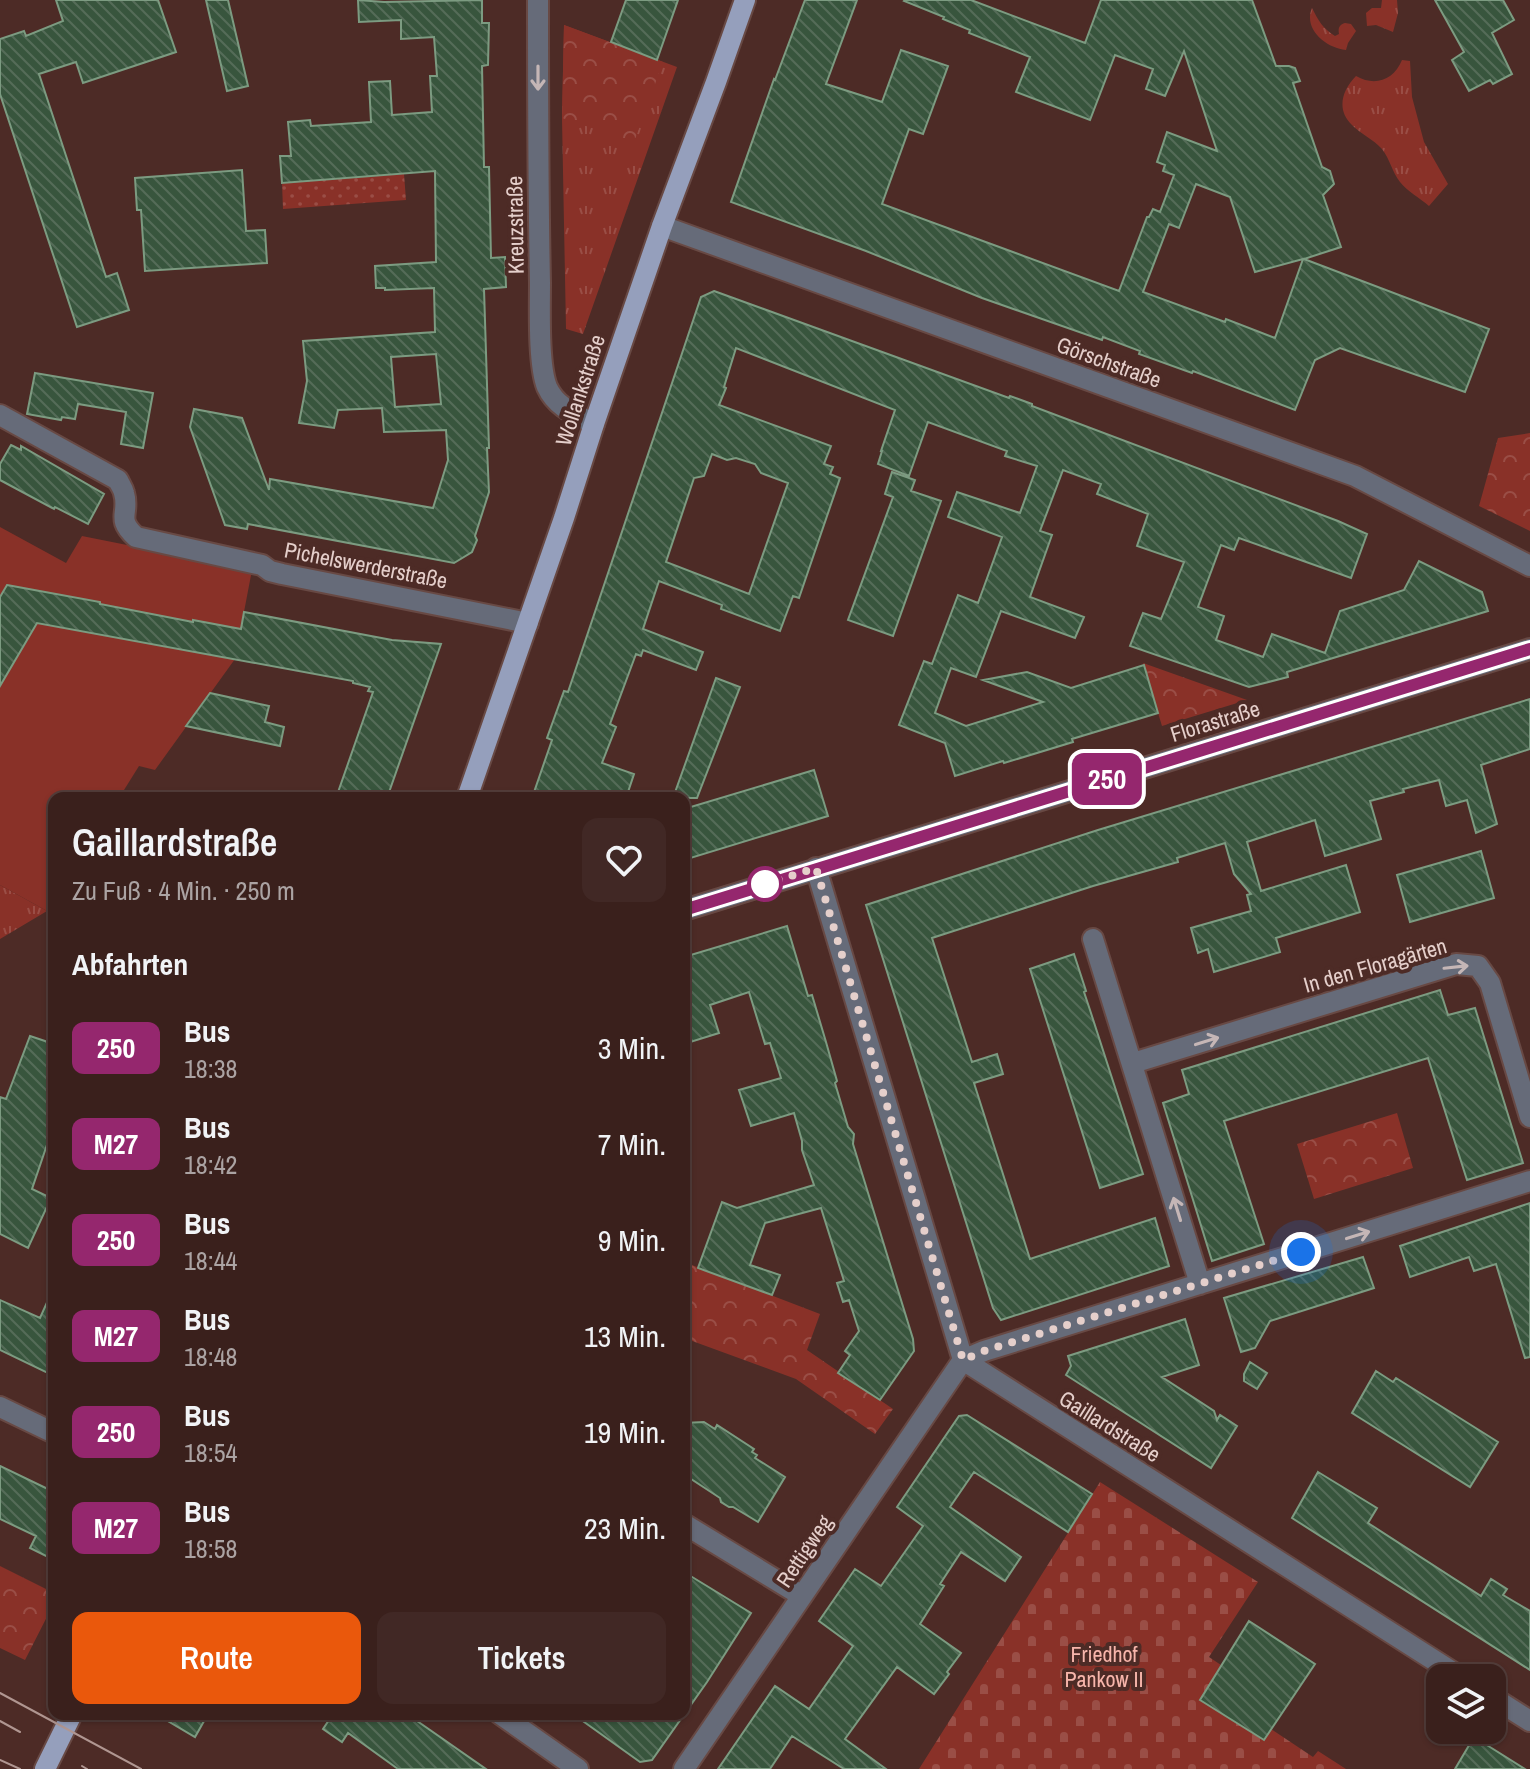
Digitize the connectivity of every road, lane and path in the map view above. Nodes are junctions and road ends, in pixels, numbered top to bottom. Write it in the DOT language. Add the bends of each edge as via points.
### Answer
graph roads {
  1 [pos="538,0"];
  2 [pos="745,0"];
  3 [pos="662,226"];
  4 [pos="0,415"];
  5 [pos="594,424"];
  6 [pos="1530,566"];
  7 [pos="528,623"];
  8 [pos="1530,649"];
  9 [pos="469,792"];
  10 [pos="816,868"];
  11 [pos="690,908"];
  12 [pos="1093,939"];
  13 [pos="1133,1063"];
  14 [pos="1530,1117"];
  15 [pos="1530,1181"];
  16 [pos="1200,1284"];
  17 [pos="963,1360"];
  18 [pos="0,1407"];
  19 [pos="48,1430"];
  20 [pos="690,1528"];
  21 [pos="802,1596"];
  22 [pos="1440,1664"];
  23 [pos="1506,1706"];
  24 [pos="69,1720"];
  25 [pos="509,1720"];
  26 [pos="1530,1721"];
  27 [pos="45,1769"];
  28 [pos="578,1769"];
  29 [pos="684,1769"];
  1 -- 5 [label="street, Kreuzstraße, one-way" via="542,356 553,397"];
  2 -- 3 [label="main road, Wollankstraße"];
  3 -- 5 [label="main road, Wollankstraße"];
  3 -- 6 [label="street, Görschstraße" via="1355,476"];
  4 -- 7 [label="street, Pichelswerderstraße" via="118,480 125,495 123,518 136,537 282,574"];
  5 -- 7 [label="main road, Wollankstraße"];
  7 -- 9 [label="main road, Wollankstraße"];
  8 -- 10 [label="street, Florastraße"];
  10 -- 11 [label="street, Florastraße"];
  10 -- 17 [label="street"];
  12 -- 13 [label="street"];
  13 -- 14 [label="street, In den Floragärten, one-way" via="1456,964 1478,966 1490,983"];
  16 -- 13 [label="street, one-way"];
  16 -- 15 [label="street, one-way"];
  16 -- 17 [label="street"];
  17 -- 21 [label="street, Rettigweg"];
  17 -- 22 [label="street, Gaillardstraße"];
  18 -- 19 [label="street"];
  20 -- 21 [label="street"];
  21 -- 29 [label="street, Rettigweg"];
  23 -- 26 [label="street"];
  24 -- 27 [label="main road"];
  25 -- 28 [label="street"];
}
